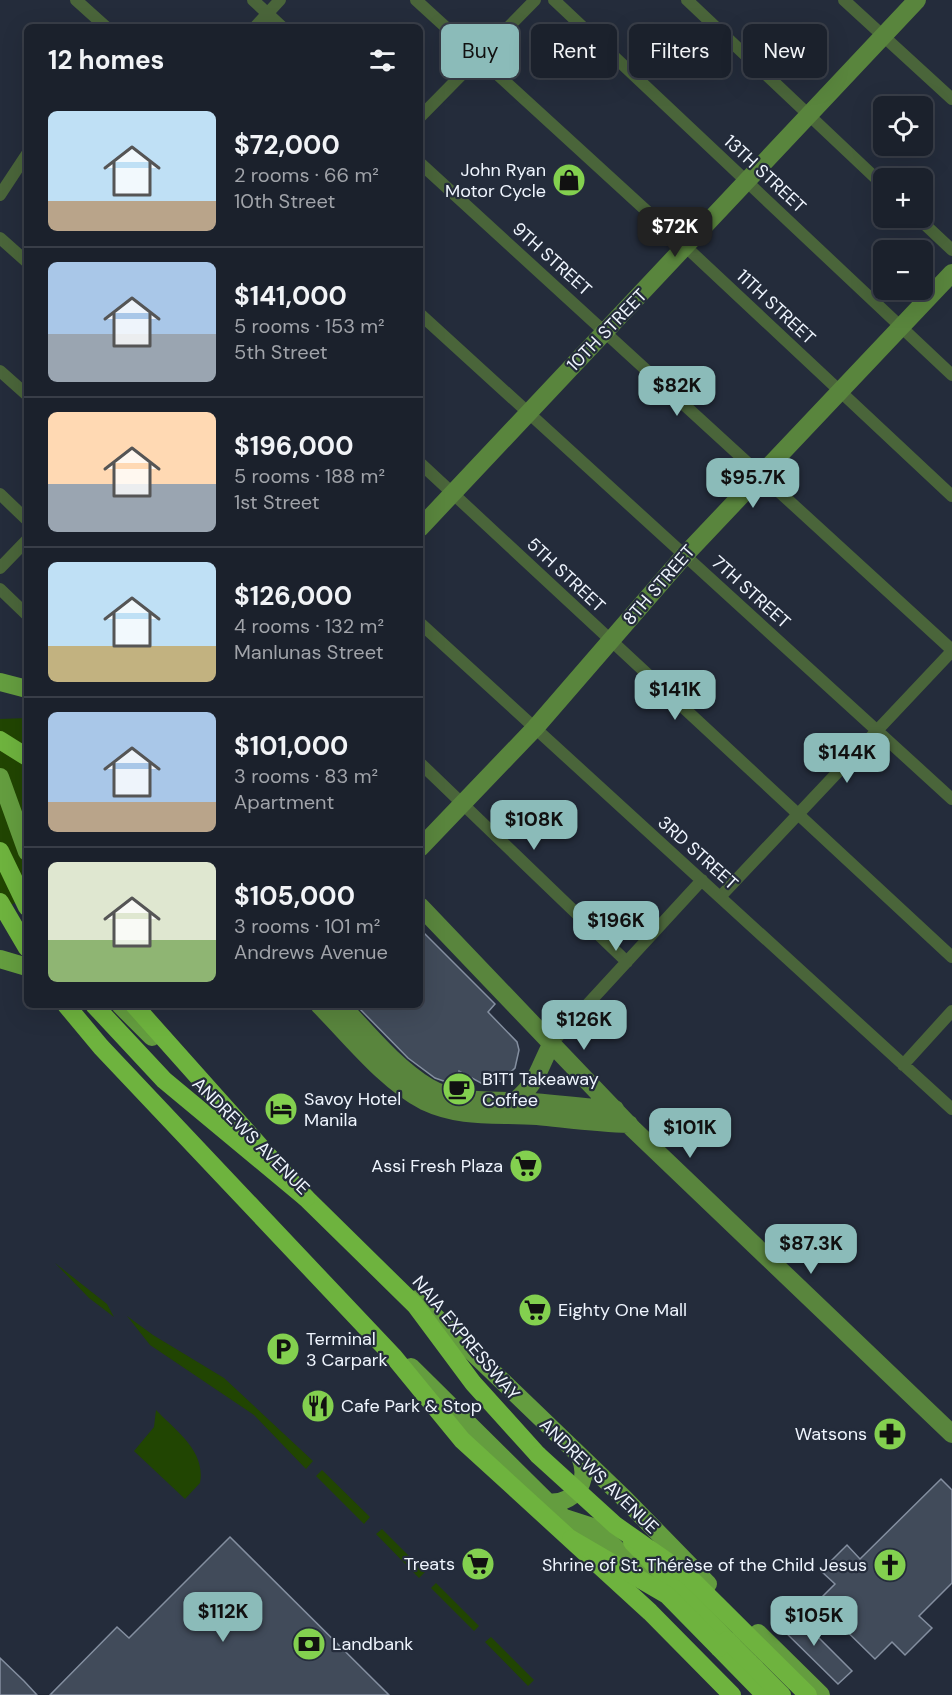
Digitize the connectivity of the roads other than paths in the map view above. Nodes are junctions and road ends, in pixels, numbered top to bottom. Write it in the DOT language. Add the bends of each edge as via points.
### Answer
graph roads {
  1 [pos="76,0"];
  2 [pos="253,0"];
  3 [pos="280,0"];
  4 [pos="416,0"];
  5 [pos="534,0"];
  6 [pos="554,0"];
  7 [pos="687,0"];
  8 [pos="844,0"];
  9 [pos="917,0"];
  10 [pos="268,13"];
  11 [pos="103,24"];
  12 [pos="258,24"];
  13 [pos="279,24"];
  14 [pos="442,24"];
  15 [pos="510,24"];
  16 [pos="883,36"];
  17 [pos="458,78"];
  18 [pos="501,78"];
  19 [pos="952,99"];
  20 [pos="423,114"];
  21 [pos="808,116"];
  22 [pos="24,159"];
  23 [pos="423,166"];
  24 [pos="873,176"];
  25 [pos="747,182"];
  26 [pos="0,195"];
  27 [pos="929,228"];
  28 [pos="0,238"];
  29 [pos="686,247"];
  30 [pos="952,250"];
  31 [pos="24,259"];
  32 [pos="952,273"];
  33 [pos="423,317"];
  34 [pos="900,326"];
  35 [pos="605,332"];
  36 [pos="0,371"];
  37 [pos="952,375"];
  38 [pos="24,392"];
  39 [pos="840,393"];
  40 [pos="528,412"];
  41 [pos="423,466"];
  42 [pos="761,474"];
  43 [pos="453,493"];
  44 [pos="0,494"];
  45 [pos="952,496"];
  46 [pos="24,517"];
  47 [pos="423,525"];
  48 [pos="24,543"];
  49 [pos="684,556"];
  50 [pos="0,568"];
  51 [pos="0,589"];
  52 [pos="24,612"];
  53 [pos="423,626"];
  54 [pos="610,641"];
  55 [pos="952,650"];
  56 [pos="0,682"];
  57 [pos="24,688"];
  58 [pos="535,728"];
  59 [pos="876,730"];
  60 [pos="0,740"];
  61 [pos="24,755"];
  62 [pos="423,766"];
  63 [pos="0,777"];
  64 [pos="952,799"];
  65 [pos="463,804"];
  66 [pos="799,815"];
  67 [pos="24,844"];
  68 [pos="423,845"];
  69 [pos="0,851"];
  70 [pos="702,880"];
  71 [pos="720,897"];
  72 [pos="24,901"];
  73 [pos="0,902"];
  74 [pos="423,909"];
  75 [pos="24,943"];
  76 [pos="952,957"];
  77 [pos="0,959"];
  78 [pos="627,962"];
  79 [pos="24,967"];
  80 [pos="68,1008"];
  81 [pos="73,1008"];
  82 [pos="97,1008"];
  83 [pos="123,1008"];
  84 [pos="137,1008"];
  85 [pos="322,1008"];
  86 [pos="344,1008"];
  87 [pos="952,1011"];
  88 [pos="552,1043"];
  89 [pos="903,1065"];
  90 [pos="514,1101"];
  91 [pos="615,1109"];
  92 [pos="952,1109"];
  93 [pos="629,1124"];
  94 [pos="306,1198"];
  95 [pos="952,1434"];
  96 [pos="580,1457"];
  97 [pos="546,1502"];
  98 [pos="561,1516"];
  99 [pos="615,1525"];
  100 [pos="571,1539"];
  101 [pos="699,1632"];
  102 [pos="815,1693"];
  103 [pos="732,1695"];
  104 [pos="742,1695"];
  105 [pos="765,1695"];
  106 [pos="781,1695"];
  1 -- 11 [label="street"];
  2 -- 10 [label="street"];
  3 -- 10 [label="street"];
  4 -- 14 [label="street, 11TH STREET"];
  5 -- 15 [label="street"];
  6 -- 25 [label="street, 13TH STREET"];
  7 -- 21 [label="street"];
  8 -- 16 [label="street"];
  9 -- 16 [label="street, 10TH STREET"];
  10 -- 12 [label="street"];
  10 -- 13 [label="street"];
  16 -- 19 [label="street"];
  16 -- 21 [label="street, 10TH STREET"];
  17 -- 20 [label="street"];
  18 -- 29 [label="street, 11TH STREET"];
  21 -- 24 [label="street"];
  21 -- 25 [label="street, 10TH STREET"];
  22 -- 26 [label="street"];
  23 -- 35 [label="street, 9TH STREET"];
  25 -- 29 [label="street, 10TH STREET"];
  25 -- 34 [label="street, 13TH STREET"];
  27 -- 30 [label="street"];
  28 -- 31 [label="street"];
  29 -- 35 [label="street, 10TH STREET"];
  29 -- 39 [label="street, 11TH STREET"];
  32 -- 34 [label="street, 8TH STREET"];
  33 -- 40 [label="street, 7TH STREET"];
  34 -- 37 [label="street, 13TH STREET"];
  34 -- 39 [label="street, 8TH STREET"];
  35 -- 40 [label="street, 10TH STREET"];
  35 -- 42 [label="street, 9TH STREET"];
  36 -- 38 [label="street"];
  39 -- 42 [label="street, 8TH STREET"];
  39 -- 45 [label="street, 11TH STREET"];
  40 -- 43 [label="street, 10TH STREET"];
  40 -- 49 [label="street, 7TH STREET"];
  41 -- 43 [label="street, 5TH STREET"];
  42 -- 49 [label="street, 8TH STREET"];
  42 -- 55 [label="street, 9TH STREET"];
  43 -- 47 [label="street, 10TH STREET"];
  43 -- 54 [label="street, 5TH STREET"];
  44 -- 46 [label="street"];
  48 -- 50 [label="street"];
  49 -- 54 [label="street, 8TH STREET"];
  49 -- 59 [label="street, 7TH STREET"];
  51 -- 52 [label="street"];
  53 -- 58 [label="street, 3RD STREET"];
  54 -- 58 [label="street, 8TH STREET"];
  54 -- 66 [label="street, 5TH STREET"];
  55 -- 59 [label="street"];
  56 -- 57 [label="main road"];
  58 -- 65 [label="street, 8TH STREET"];
  58 -- 70 [label="street, 3RD STREET"];
  59 -- 64 [label="street, 7TH STREET"];
  59 -- 66 [label="street"];
  60 -- 61 [label="highway"];
  62 -- 65 [label="street"];
  63 -- 67 [label="main road"];
  65 -- 68 [label="street, 8TH STREET"];
  65 -- 78 [label="street"];
  66 -- 71 [label="street"];
  66 -- 76 [label="street, 5TH STREET"];
  69 -- 72 [label="highway"];
  70 -- 71 [label="street, 3RD STREET"];
  70 -- 78 [label="street"];
  71 -- 89 [label="street, 3RD STREET"];
  73 -- 75 [label="highway"];
  74 -- 88 [label="street"];
  77 -- 79 [label="main road"];
  78 -- 88 [label="street"];
  80 -- 100 [label="highway" via="394,1357 462,1440"];
  81 -- 97 [label="main road" via="434,1390"];
  82 -- 94 [label="highway, NAIA EXPRESSWAY, bridge" via="164,1080"];
  83 -- 96 [label="main road, ANDREWS AVENUE"];
  84 -- 94 [label="highway, bridge"];
  85 -- 93 [label="street" via="396,1082 436,1105 473,1115"];
  86 -- 90 [label="street" via="399,1065 430,1088 473,1101"];
  87 -- 89 [label="street"];
  88 -- 90 [label="street" via="539,1075"];
  88 -- 91 [label="street"];
  89 -- 92 [label="street, 3RD STREET"];
  90 -- 91 [label="street"];
  91 -- 93 [label="street"];
  93 -- 95 [label="street"];
  94 -- 99 [label="highway, NAIA EXPRESSWAY, bridge" via="415,1305 473,1383 538,1455"];
  96 -- 97 [label="main road" via="583,1480 575,1494 562,1502"];
  96 -- 102 [label="main road, ANDREWS AVENUE"];
  97 -- 98 [label="main road"];
  98 -- 101 [label="main road" via="596,1528"];
  98 -- 104 [label="main road"];
  99 -- 102 [label="highway, NAIA EXPRESSWAY, bridge" via="688,1576"];
  99 -- 106 [label="highway, bridge"];
  100 -- 103 [label="highway, bridge"];
  100 -- 105 [label="highway, bridge" via="667,1595"];
  102 -- 106 [label="main road" via="789,1690"];
}
